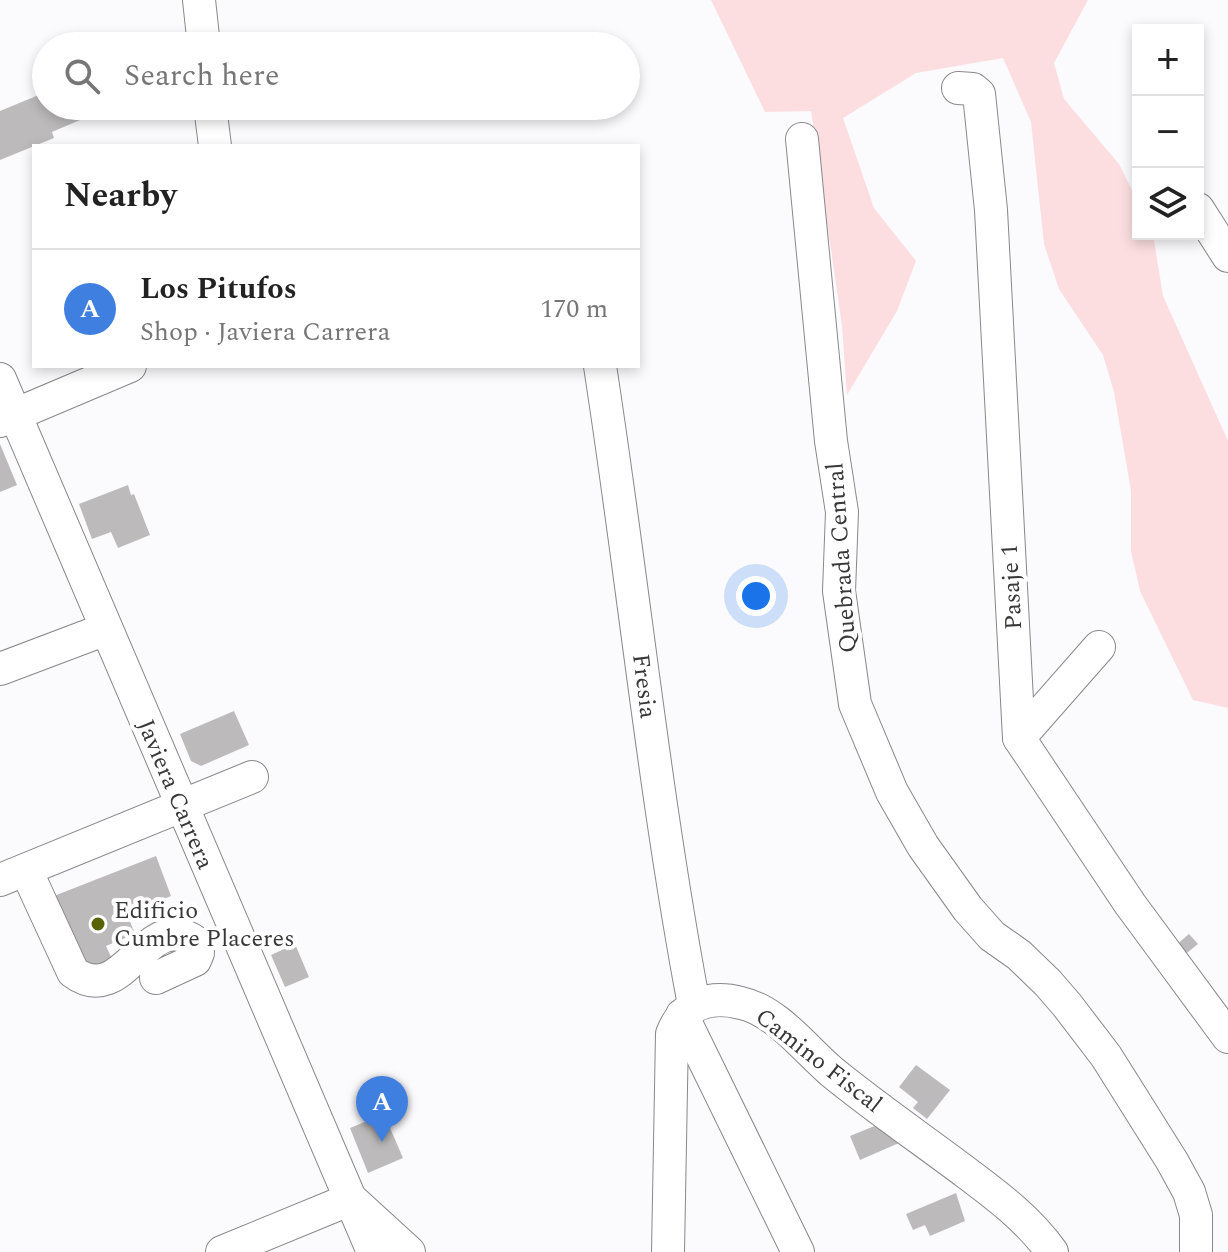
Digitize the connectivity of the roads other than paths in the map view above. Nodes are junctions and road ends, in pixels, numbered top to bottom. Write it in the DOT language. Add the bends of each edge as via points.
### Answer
graph roads {
  1 [pos="199,0"];
  2 [pos="202,32"];
  3 [pos="958,88"];
  4 [pos="212,120"];
  5 [pos="802,139"];
  6 [pos="215,144"];
  7 [pos="1204,218"];
  8 [pos="1228,256"];
  9 [pos="125,368"];
  10 [pos="600,368"];
  11 [pos="0,379"];
  12 [pos="8,417"];
  13 [pos="106,629"];
  14 [pos="1099,647"];
  15 [pos="0,669"];
  16 [pos="1019,738"];
  17 [pos="252,777"];
  18 [pos="182,806"];
  19 [pos="13,875"];
  20 [pos="156,978"];
  21 [pos="688,1010"];
  22 [pos="1228,1037"];
  23 [pos="351,1199"];
  24 [pos="222,1252"];
  25 [pos="373,1252"];
  26 [pos="409,1252"];
  27 [pos="668,1252"];
  28 [pos="798,1252"];
  29 [pos="1052,1252"];
  30 [pos="1196,1252"];
  1 -- 2 [label="street"];
  3 -- 16 [label="street, Pasaje 1" via="979,94 991,210"];
  4 -- 6 [label="street"];
  5 -- 30 [label="street, Quebrada Central" via="842,512 839,591 855,704 892,792 923,846 992,936 1019,955 1067,1005 1172,1161 1196,1215"];
  7 -- 8 [label="street"];
  9 -- 12 [label="street"];
  10 -- 21 [label="street, Fresia"];
  11 -- 12 [label="street, Javiera Carrera"];
  12 -- 13 [label="street, Javiera Carrera"];
  13 -- 15 [label="street"];
  13 -- 18 [label="street, Javiera Carrera"];
  14 -- 16 [label="street"];
  16 -- 22 [label="street" via="1130,904"];
  17 -- 18 [label="street"];
  18 -- 19 [label="street"];
  18 -- 23 [label="street, Javiera Carrera"];
  19 -- 20 [label="street" via="73,972 86,982 119,973 157,939 172,933 197,943 195,960"];
  21 -- 27 [label="street" via="672,1034 671,1046"];
  21 -- 28 [label="street"];
  21 -- 29 [label="street, Camino Fiscal" via="714,1000 741,1003 767,1015 833,1072 1022,1215"];
  23 -- 24 [label="street"];
  23 -- 25 [label="street, Javiera Carrera"];
  23 -- 26 [label="street"];
}
